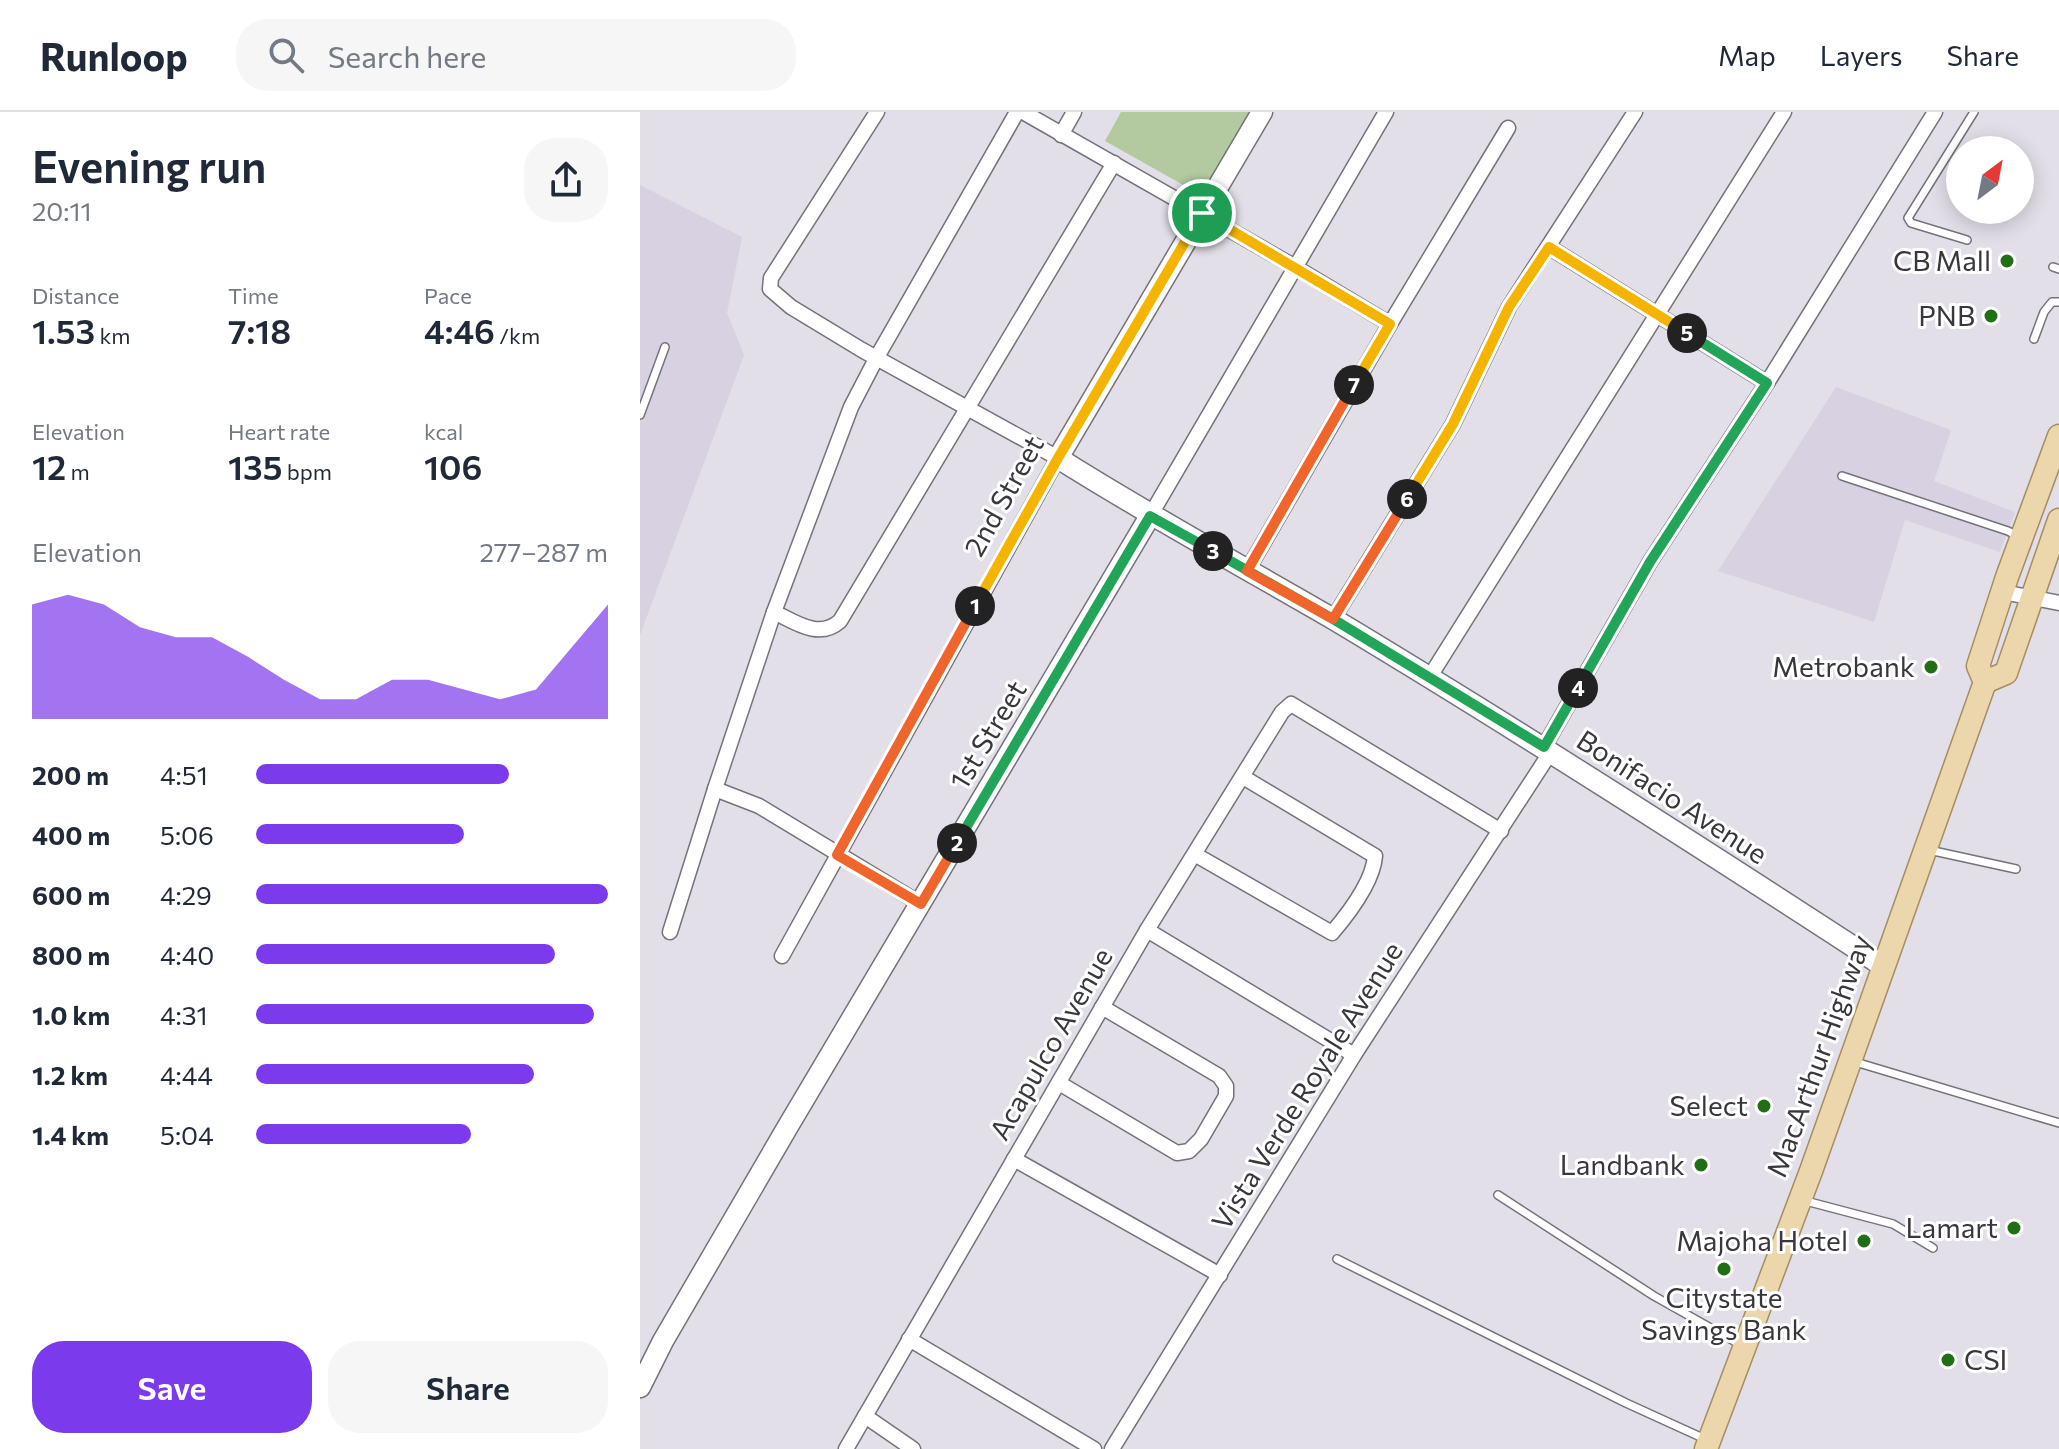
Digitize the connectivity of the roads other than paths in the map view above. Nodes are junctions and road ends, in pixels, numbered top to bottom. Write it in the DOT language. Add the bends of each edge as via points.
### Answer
graph roads {
  1 [pos="877,112"];
  2 [pos="1017,112"];
  3 [pos="1023,112"];
  4 [pos="1074,112"];
  5 [pos="1262,112"];
  6 [pos="1386,112"];
  7 [pos="1635,112"];
  8 [pos="1784,112"];
  9 [pos="1935,112"];
  10 [pos="1974,112"];
  11 [pos="1508,128"];
  12 [pos="1061,135"];
  13 [pos="1114,163"];
  14 [pos="1202,213"];
  15 [pos="1967,240"];
  16 [pos="1549,247"];
  17 [pos="1295,267"];
  18 [pos="2059,302"];
  19 [pos="1657,316"];
  20 [pos="1390,324"];
  21 [pos="2034,339"];
  22 [pos="665,347"];
  23 [pos="877,357"];
  24 [pos="1767,383"];
  25 [pos="967,408"];
  26 [pos="640,415"];
  27 [pos="2059,436"];
  28 [pos="1058,458"];
  29 [pos="1842,476"];
  30 [pos="1150,516"];
  31 [pos="2059,520"];
  32 [pos="2021,539"];
  33 [pos="1247,571"];
  34 [pos="2003,592"];
  35 [pos="2031,597"];
  36 [pos="2059,603"];
  37 [pos="774,612"];
  38 [pos="1333,619"];
  39 [pos="1429,678"];
  40 [pos="1985,682"];
  41 [pos="1547,750"];
  42 [pos="1243,777"];
  43 [pos="715,789"];
  44 [pos="1501,831"];
  45 [pos="1927,849"];
  46 [pos="837,855"];
  47 [pos="1196,855"];
  48 [pos="2016,869"];
  49 [pos="921,904"];
  50 [pos="1147,930"];
  51 [pos="670,932"];
  52 [pos="782,956"];
  53 [pos="1883,966"];
  54 [pos="1102,1007"];
  55 [pos="1354,1055"];
  56 [pos="1850,1060"];
  57 [pos="1059,1083"];
  58 [pos="2059,1123"];
  59 [pos="1014,1159"];
  60 [pos="1498,1195"];
  61 [pos="1800,1199"];
  62 [pos="1933,1248"];
  63 [pos="1337,1259"];
  64 [pos="1220,1275"];
  65 [pos="909,1339"];
  66 [pos="1744,1347"];
  67 [pos="640,1387"];
  68 [pos="865,1416"];
  69 [pos="1708,1445"];
  70 [pos="846,1449"];
  71 [pos="913,1449"];
  72 [pos="1094,1449"];
  73 [pos="1112,1449"];
  1 -- 23 [label="street" via="769,284 791,307"];
  2 -- 23 [label="street"];
  3 -- 12 [label="street"];
  4 -- 12 [label="street"];
  5 -- 14 [label="street, 2nd Street"];
  6 -- 17 [label="street, 1st Street"];
  7 -- 16 [label="street"];
  8 -- 19 [label="street"];
  9 -- 24 [label="street, Vista Verde Royale Avenue"];
  10 -- 15 [label="lane" via="1908,218"];
  11 -- 20 [label="street"];
  12 -- 13 [label="street"];
  13 -- 14 [label="street"];
  13 -- 25 [label="street"];
  14 -- 17 [label="street"];
  14 -- 28 [label="street, 2nd Street"];
  16 -- 19 [label="street"];
  16 -- 38 [label="street" via="1509,307 1453,424"];
  17 -- 20 [label="street"];
  17 -- 30 [label="street, 1st Street"];
  18 -- 21 [label="lane" via="2044,312"];
  19 -- 24 [label="street"];
  19 -- 39 [label="street"];
  20 -- 33 [label="street"];
  22 -- 26 [label="lane"];
  23 -- 25 [label="street"];
  23 -- 37 [label="street" via="846,420"];
  24 -- 41 [label="street, Vista Verde Royale Avenue" via="1650,562"];
  25 -- 28 [label="street"];
  25 -- 37 [label="street" via="840,621 822,631 811,630"];
  27 -- 32 [label="main road, MacArthur Highway"];
  28 -- 30 [label="street, Bonifacio Avenue"];
  28 -- 46 [label="street, 2nd Street"];
  29 -- 32 [label="lane"];
  30 -- 33 [label="street, Bonifacio Avenue"];
  30 -- 49 [label="street, 1st Street"];
  31 -- 35 [label="main road, MacArthur Highway"];
  32 -- 34 [label="main road, MacArthur Highway"];
  33 -- 38 [label="street, Bonifacio Avenue"];
  34 -- 35 [label="street"];
  34 -- 40 [label="main road, MacArthur Highway" via="1978,666"];
  35 -- 36 [label="street"];
  35 -- 40 [label="main road, MacArthur Highway" via="2006,673"];
  37 -- 43 [label="street"];
  38 -- 39 [label="street, Bonifacio Avenue"];
  39 -- 41 [label="street, Bonifacio Avenue"];
  40 -- 45 [label="main road, MacArthur Highway"];
  41 -- 44 [label="street, Vista Verde Royale Avenue"];
  41 -- 53 [label="street, Bonifacio Avenue"];
  42 -- 44 [label="street, Acapulco Avenue" via="1291,704"];
  42 -- 47 [label="street, Acapulco Avenue"];
  42 -- 47 [label="street" via="1375,856 1365,883 1332,933"];
  43 -- 46 [label="street" via="759,806"];
  43 -- 51 [label="street"];
  44 -- 55 [label="street, Vista Verde Royale Avenue"];
  45 -- 48 [label="lane"];
  45 -- 53 [label="main road, MacArthur Highway"];
  46 -- 49 [label="street"];
  46 -- 52 [label="street, 2nd Street"];
  47 -- 50 [label="street, Acapulco Avenue"];
  49 -- 67 [label="street, 1st Street"];
  50 -- 54 [label="street, Acapulco Avenue"];
  50 -- 55 [label="street"];
  53 -- 56 [label="main road, MacArthur Highway"];
  54 -- 57 [label="street, Acapulco Avenue"];
  54 -- 57 [label="street" via="1219,1076 1226,1096 1201,1139 1189,1151 1177,1153"];
  55 -- 64 [label="street, Vista Verde Royale Avenue"];
  56 -- 58 [label="lane"];
  56 -- 61 [label="main road, MacArthur Highway"];
  57 -- 59 [label="street, Acapulco Avenue"];
  59 -- 64 [label="street"];
  59 -- 65 [label="street, Acapulco Avenue"];
  60 -- 66 [label="lane"];
  61 -- 62 [label="lane" via="1893,1224"];
  61 -- 66 [label="main road, MacArthur Highway"];
  63 -- 69 [label="lane"];
  64 -- 73 [label="street, Vista Verde Royale Avenue"];
  65 -- 68 [label="street, Acapulco Avenue"];
  65 -- 72 [label="street"];
  66 -- 69 [label="main road, MacArthur Highway"];
  68 -- 70 [label="street, Acapulco Avenue"];
  68 -- 71 [label="street"];
}
